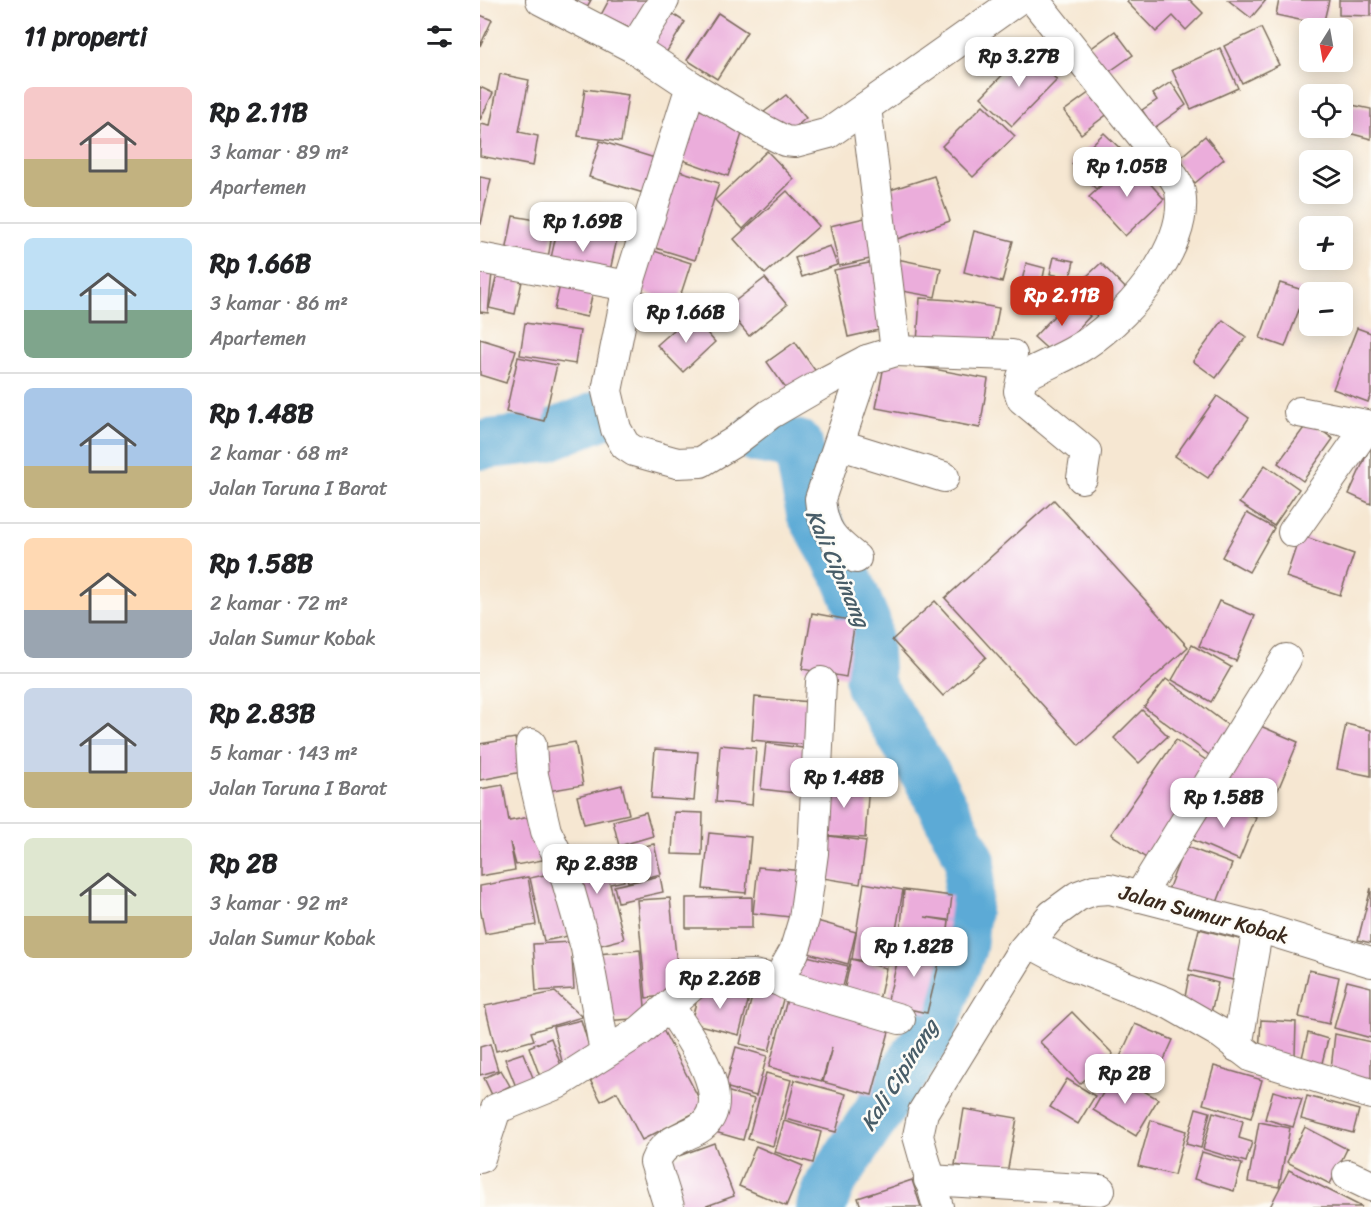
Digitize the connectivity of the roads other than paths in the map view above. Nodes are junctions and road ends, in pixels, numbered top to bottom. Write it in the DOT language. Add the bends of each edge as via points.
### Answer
graph roads {
  1 [pos="542,0"];
  2 [pos="664,0"];
  3 [pos="1017,0"];
  4 [pos="1034,0"];
  5 [pos="634,48"];
  6 [pos="691,86"];
  7 [pos="869,105"];
  8 [pos="480,258"];
  9 [pos="628,286"];
  10 [pos="896,351"];
  11 [pos="1012,355"];
  12 [pos="867,360"];
  13 [pos="1299,412"];
  14 [pos="1370,426"];
  15 [pos="841,445"];
  16 [pos="944,477"];
  17 [pos="1082,478"];
  18 [pos="1293,532"];
  19 [pos="856,558"];
  20 [pos="1287,659"];
  21 [pos="821,682"];
  22 [pos="531,744"];
  23 [pos="1139,897"];
  24 [pos="1258,927"];
  25 [pos="1030,943"];
  26 [pos="1371,962"];
  27 [pos="777,980"];
  28 [pos="670,1007"];
  29 [pos="900,1018"];
  30 [pos="1237,1047"];
  31 [pos="605,1052"];
  32 [pos="1371,1094"];
  33 [pos="488,1100"];
  34 [pos="480,1158"];
  35 [pos="1100,1190"];
  36 [pos="933,1194"];
  37 [pos="669,1207"];
  1 -- 5 [label="street"];
  2 -- 5 [label="street"];
  3 -- 7 [label="street"];
  4 -- 17 [label="street" via="1167,167 1180,191 1178,229 1135,303 1078,349 1022,377 1019,385 1022,399 1086,452"];
  5 -- 6 [label="street"];
  6 -- 7 [label="street" via="785,141 829,133"];
  6 -- 9 [label="street"];
  7 -- 10 [label="street"];
  8 -- 9 [label="street"];
  9 -- 12 [label="street" via="607,391 620,437 634,451 677,463 701,462 770,414"];
  10 -- 11 [label="street"];
  10 -- 12 [label="street"];
  12 -- 15 [label="street"];
  13 -- 14 [label="street"];
  14 -- 18 [label="street"];
  15 -- 16 [label="street"];
  15 -- 19 [label="street" via="820,499 822,518 833,540"];
  20 -- 23 [label="street"];
  21 -- 27 [label="street" via="813,853 804,919 794,952"];
  22 -- 31 [label="street" via="533,775 546,831 562,864 586,948"];
  23 -- 24 [label="street, Jalan Sumur Kobak"];
  23 -- 25 [label="street, Jalan Sumur Kobak" via="1110,889 1078,896 1052,915"];
  24 -- 26 [label="street, Jalan Sumur Kobak"];
  24 -- 30 [label="street"];
  25 -- 30 [label="street" via="1071,965 1168,1003"];
  25 -- 36 [label="street, Jalan Sumur Kobak" via="923,1112 918,1136"];
  27 -- 28 [label="street" via="729,974 711,976 694,984"];
  27 -- 29 [label="street"];
  28 -- 31 [label="street"];
  28 -- 37 [label="street" via="698,1052 715,1095 715,1109 699,1129 672,1141 658,1156 656,1162"];
  30 -- 32 [label="street" via="1284,1069"];
  31 -- 33 [label="street" via="557,1084"];
  33 -- 34 [label="street"];
  35 -- 36 [label="street"];
}
